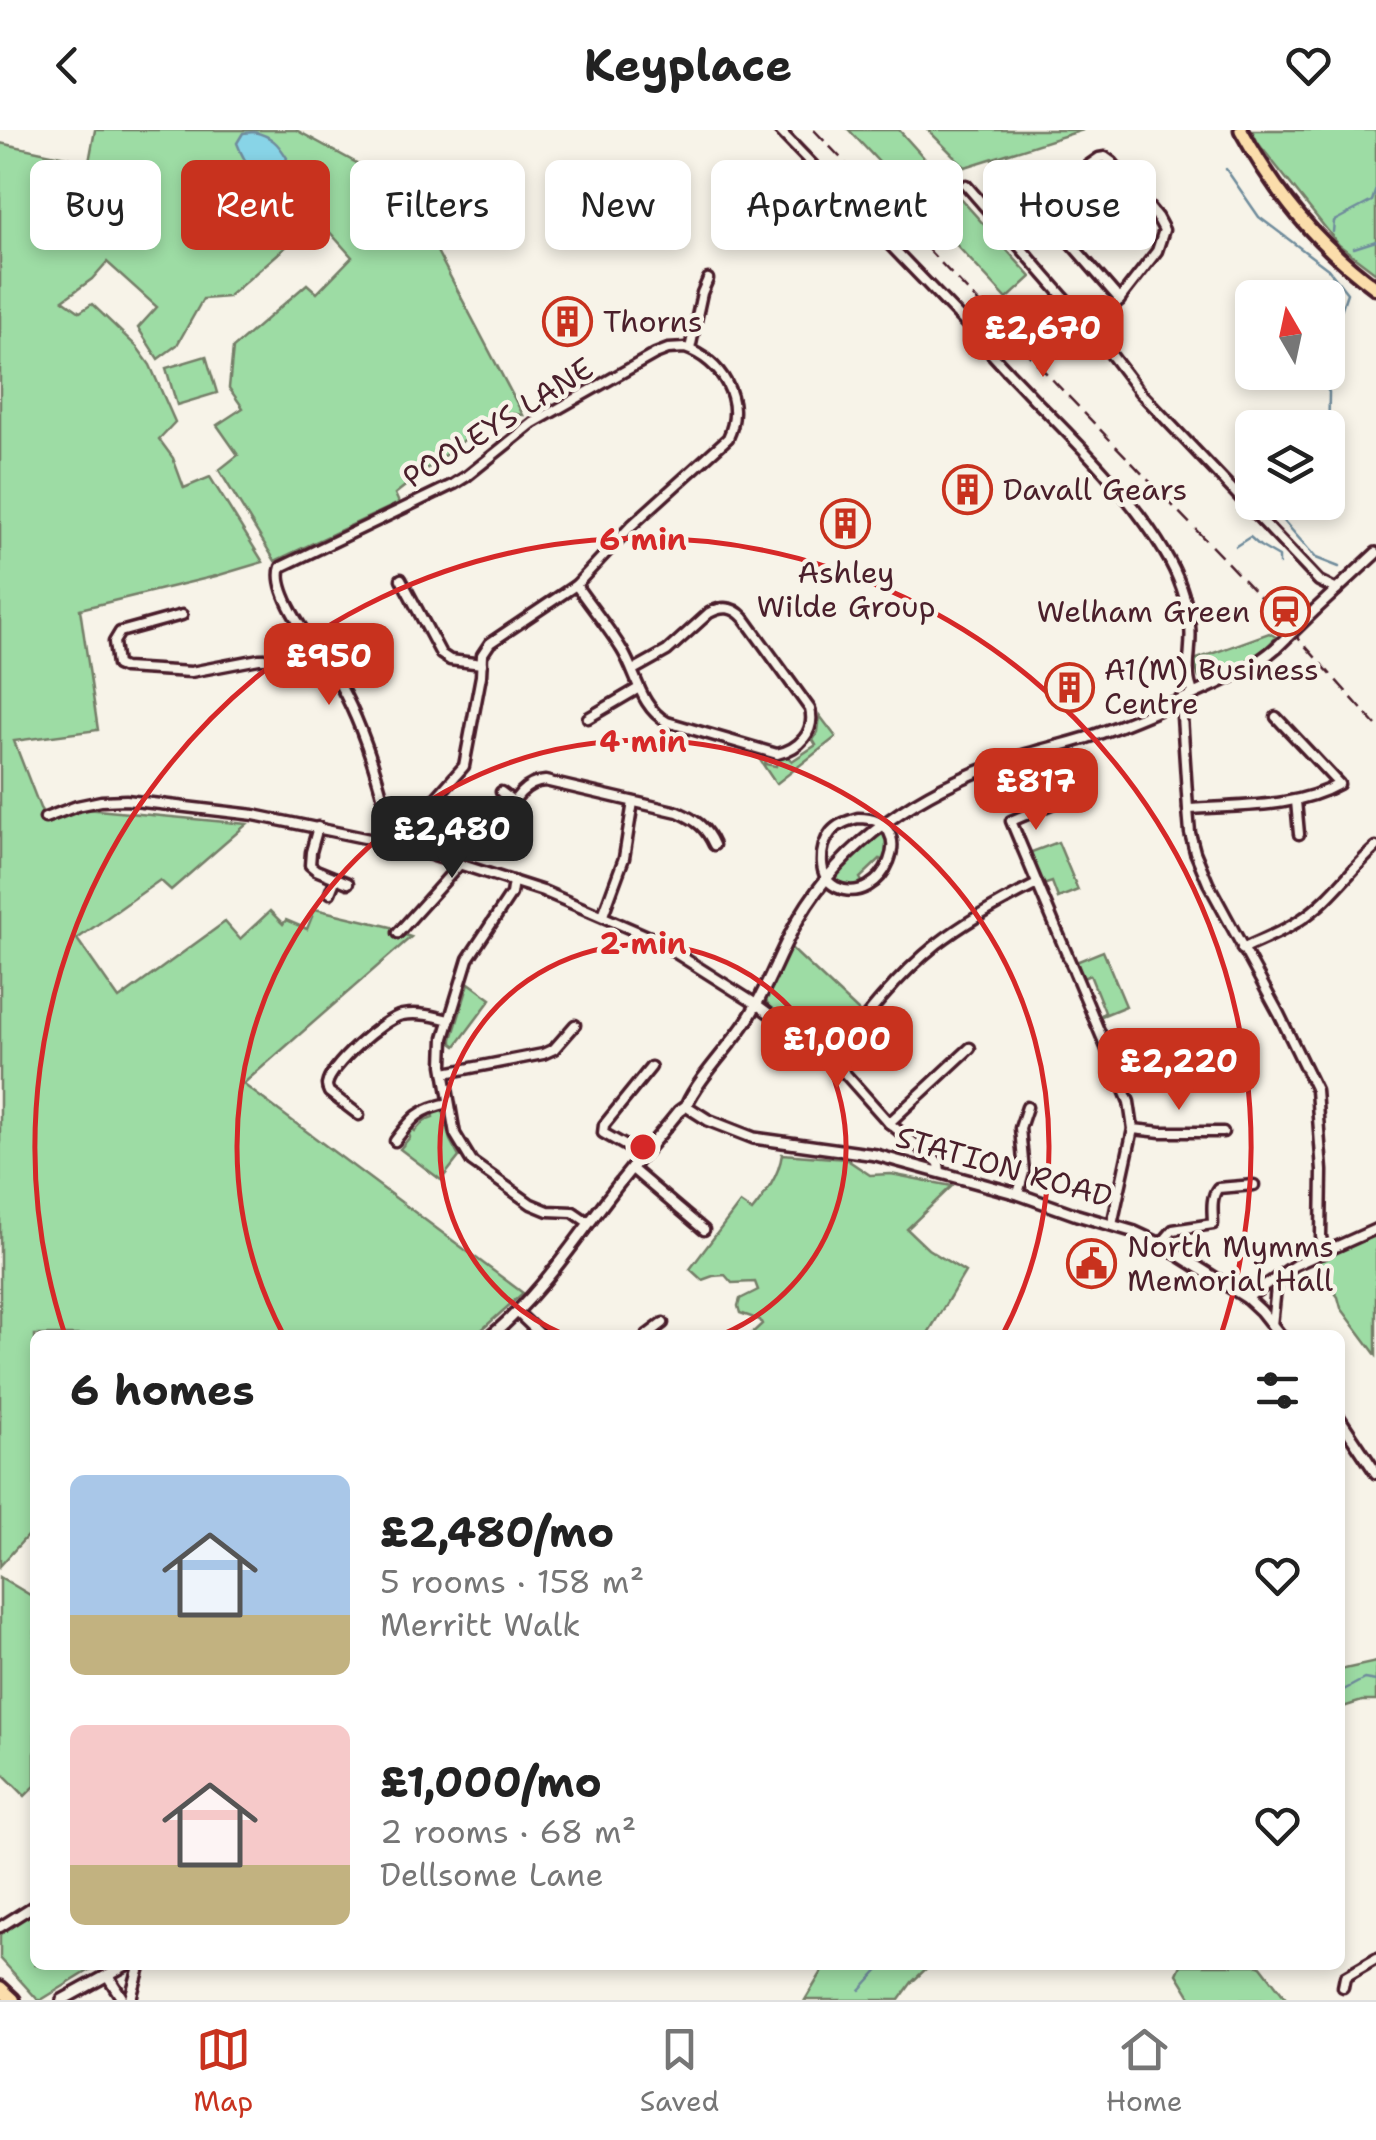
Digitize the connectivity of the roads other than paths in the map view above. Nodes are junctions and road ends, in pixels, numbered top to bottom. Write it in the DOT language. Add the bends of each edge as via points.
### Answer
graph roads {
  1 [pos="779,130"];
  2 [pos="1241,130"];
  3 [pos="966,185"];
  4 [pos="983,204"];
  5 [pos="1156,217"];
  6 [pos="1023,250"];
  7 [pos="1077,250"];
  8 [pos="708,280"];
  9 [pos="1376,288"];
  10 [pos="1120,300"];
  11 [pos="1094,332"];
  12 [pos="690,349"];
  13 [pos="1376,553"];
  14 [pos="401,579"];
  15 [pos="1319,581"];
  16 [pos="576,585"];
  17 [pos="1337,590"];
  18 [pos="1319,607"];
  19 [pos="182,615"];
  20 [pos="320,658"];
  21 [pos="482,664"];
  22 [pos="633,670"];
  23 [pos="640,688"];
  24 [pos="1194,694"];
  25 [pos="1180,701"];
  26 [pos="1276,717"];
  27 [pos="588,718"];
  28 [pos="501,792"];
  29 [pos="1070,796"];
  30 [pos="1296,800"];
  31 [pos="514,802"];
  32 [pos="633,802"];
  33 [pos="1188,808"];
  34 [pos="46,818"];
  35 [pos="509,818"];
  36 [pos="882,825"];
  37 [pos="318,827"];
  38 [pos="1299,834"];
  39 [pos="714,845"];
  40 [pos="402,846"];
  41 [pos="1376,847"];
  42 [pos="460,864"];
  43 [pos="336,878"];
  44 [pos="825,878"];
  45 [pos="513,882"];
  46 [pos="348,883"];
  47 [pos="1037,884"];
  48 [pos="330,893"];
  49 [pos="603,915"];
  50 [pos="398,933"];
  51 [pos="1242,949"];
  52 [pos="756,1004"];
  53 [pos="449,1020"];
  54 [pos="574,1025"];
  55 [pos="970,1048"];
  56 [pos="833,1060"];
  57 [pos="650,1068"];
  58 [pos="445,1073"];
  59 [pos="449,1103"];
  60 [pos="686,1106"];
  61 [pos="1026,1107"];
  62 [pos="359,1115"];
  63 [pos="889,1123"];
  64 [pos="1132,1128"];
  65 [pos="1223,1132"];
  66 [pos="395,1141"];
  67 [pos="642,1156"];
  68 [pos="631,1168"];
  69 [pos="940,1172"];
  70 [pos="1254,1184"];
  71 [pos="1018,1194"];
  72 [pos="589,1223"];
  73 [pos="1112,1225"];
  74 [pos="1376,1229"];
  75 [pos="704,1230"];
  76 [pos="1160,1244"];
  77 [pos="1324,1253"];
  78 [pos="1277,1279"];
  79 [pos="1247,1298"];
  80 [pos="518,1313"];
  81 [pos="663,1323"];
  82 [pos="1272,1325"];
  83 [pos="498,1330"];
  84 [pos="536,1330"];
  85 [pos="653,1330"];
  86 [pos="1276,1330"];
  87 [pos="1345,1426"];
  88 [pos="1376,1473"];
  89 [pos="30,1908"];
  90 [pos="0,1927"];
  91 [pos="1376,1959"];
  92 [pos="118,1970"];
  93 [pos="138,1970"];
  94 [pos="108,1976"];
  95 [pos="1344,1987"];
  96 [pos="0,1988"];
  97 [pos="12,2000"];
  98 [pos="62,2000"];
  99 [pos="126,2000"];
  1 -- 24 [label="street" via="1101,469 1147,527 1183,594"];
  2 -- 9 [label="main road" via="1306,226"];
  3 -- 4 [label="street"];
  5 -- 10 [label="street" via="1164,230 1156,251"];
  6 -- 11 [label="street"];
  7 -- 10 [label="street"];
  8 -- 12 [label="street"];
  10 -- 11 [label="street"];
  11 -- 15 [label="street" via="1138,390"];
  12 -- 16 [label="street" via="728,383 733,428"];
  12 -- 20 [label="street, POOLEYS LANE" via="654,354 533,423 467,476 285,565 279,571 283,590"];
  13 -- 17 [label="street"];
  14 -- 21 [label="street" via="441,654"];
  15 -- 17 [label="street"];
  15 -- 18 [label="street"];
  16 -- 21 [label="street" via="490,644"];
  16 -- 22 [label="street"];
  17 -- 18 [label="street"];
  18 -- 24 [label="street, bridge" via="1240,673"];
  19 -- 20 [label="street" via="120,632 114,642 117,665 192,672 259,659"];
  20 -- 40 [label="street" via="347,701"];
  21 -- 40 [label="street" via="464,766"];
  22 -- 23 [label="street"];
  22 -- 23 [label="street" via="668,651 710,612 732,609 810,709 812,725 789,750 770,753 667,722"];
  23 -- 27 [label="street"];
  24 -- 25 [label="street"];
  25 -- 33 [label="street"];
  25 -- 36 [label="street" via="978,771"];
  26 -- 30 [label="street" via="1340,784"];
  28 -- 31 [label="street"];
  29 -- 47 [label="street" via="1011,821"];
  30 -- 33 [label="street"];
  30 -- 38 [label="street"];
  31 -- 32 [label="street" via="530,784 546,781"];
  31 -- 35 [label="street"];
  32 -- 39 [label="street" via="690,817"];
  32 -- 49 [label="street" via="624,858"];
  33 -- 51 [label="street" via="1202,868"];
  34 -- 37 [label="street" via="126,800"];
  36 -- 44 [label="street"];
  36 -- 44 [label="street" via="858,818 832,830 823,850"];
  36 -- 44 [label="street" via="892,849 882,874 853,890"];
  37 -- 40 [label="street"];
  37 -- 43 [label="street" via="309,862"];
  40 -- 42 [label="street"];
  41 -- 51 [label="street" via="1302,920"];
  42 -- 45 [label="street"];
  42 -- 50 [label="street"];
  43 -- 46 [label="street"];
  43 -- 48 [label="street"];
  44 -- 52 [label="street"];
  45 -- 49 [label="street"];
  45 -- 53 [label="street" via="468,959"];
  47 -- 56 [label="street" via="940,941 883,995"];
  47 -- 64 [label="street" via="1124,1087"];
  49 -- 52 [label="street" via="675,950"];
  51 -- 77 [label="street" via="1316,1090"];
  52 -- 56 [label="street"];
  52 -- 60 [label="street"];
  53 -- 58 [label="street"];
  53 -- 62 [label="street" via="404,1014 352,1050 327,1088"];
  54 -- 58 [label="street" via="543,1054"];
  55 -- 63 [label="street"];
  56 -- 63 [label="street"];
  57 -- 67 [label="street" via="603,1133"];
  58 -- 59 [label="street"];
  59 -- 66 [label="street" via="422,1110"];
  59 -- 72 [label="street" via="460,1143 481,1170 530,1204 572,1212"];
  60 -- 67 [label="street"];
  60 -- 69 [label="street, STATION ROAD" via="754,1138 860,1152"];
  61 -- 71 [label="street"];
  63 -- 69 [label="street" via="939,1163"];
  64 -- 65 [label="street"];
  64 -- 73 [label="street"];
  67 -- 68 [label="street"];
  68 -- 72 [label="street"];
  68 -- 75 [label="street"];
  69 -- 71 [label="street, STATION ROAD"];
  70 -- 76 [label="street" via="1218,1188 1213,1224 1173,1230"];
  71 -- 73 [label="street, STATION ROAD"];
  72 -- 80 [label="street"];
  73 -- 76 [label="street, STATION ROAD"];
  74 -- 77 [label="street"];
  76 -- 79 [label="street, STATION ROAD"];
  77 -- 78 [label="street"];
  78 -- 79 [label="street"];
  78 -- 82 [label="street"];
  79 -- 82 [label="street, STATION ROAD"];
  80 -- 83 [label="street"];
  80 -- 84 [label="street"];
  81 -- 85 [label="street"];
  82 -- 86 [label="street, STATION ROAD"];
  87 -- 88 [label="street"];
  89 -- 90 [label="street"];
  91 -- 95 [label="street" via="1345,1978"];
  92 -- 94 [label="street"];
  93 -- 99 [label="street"];
  94 -- 98 [label="street"];
  94 -- 99 [label="street"];
  96 -- 97 [label="highway"];
}
